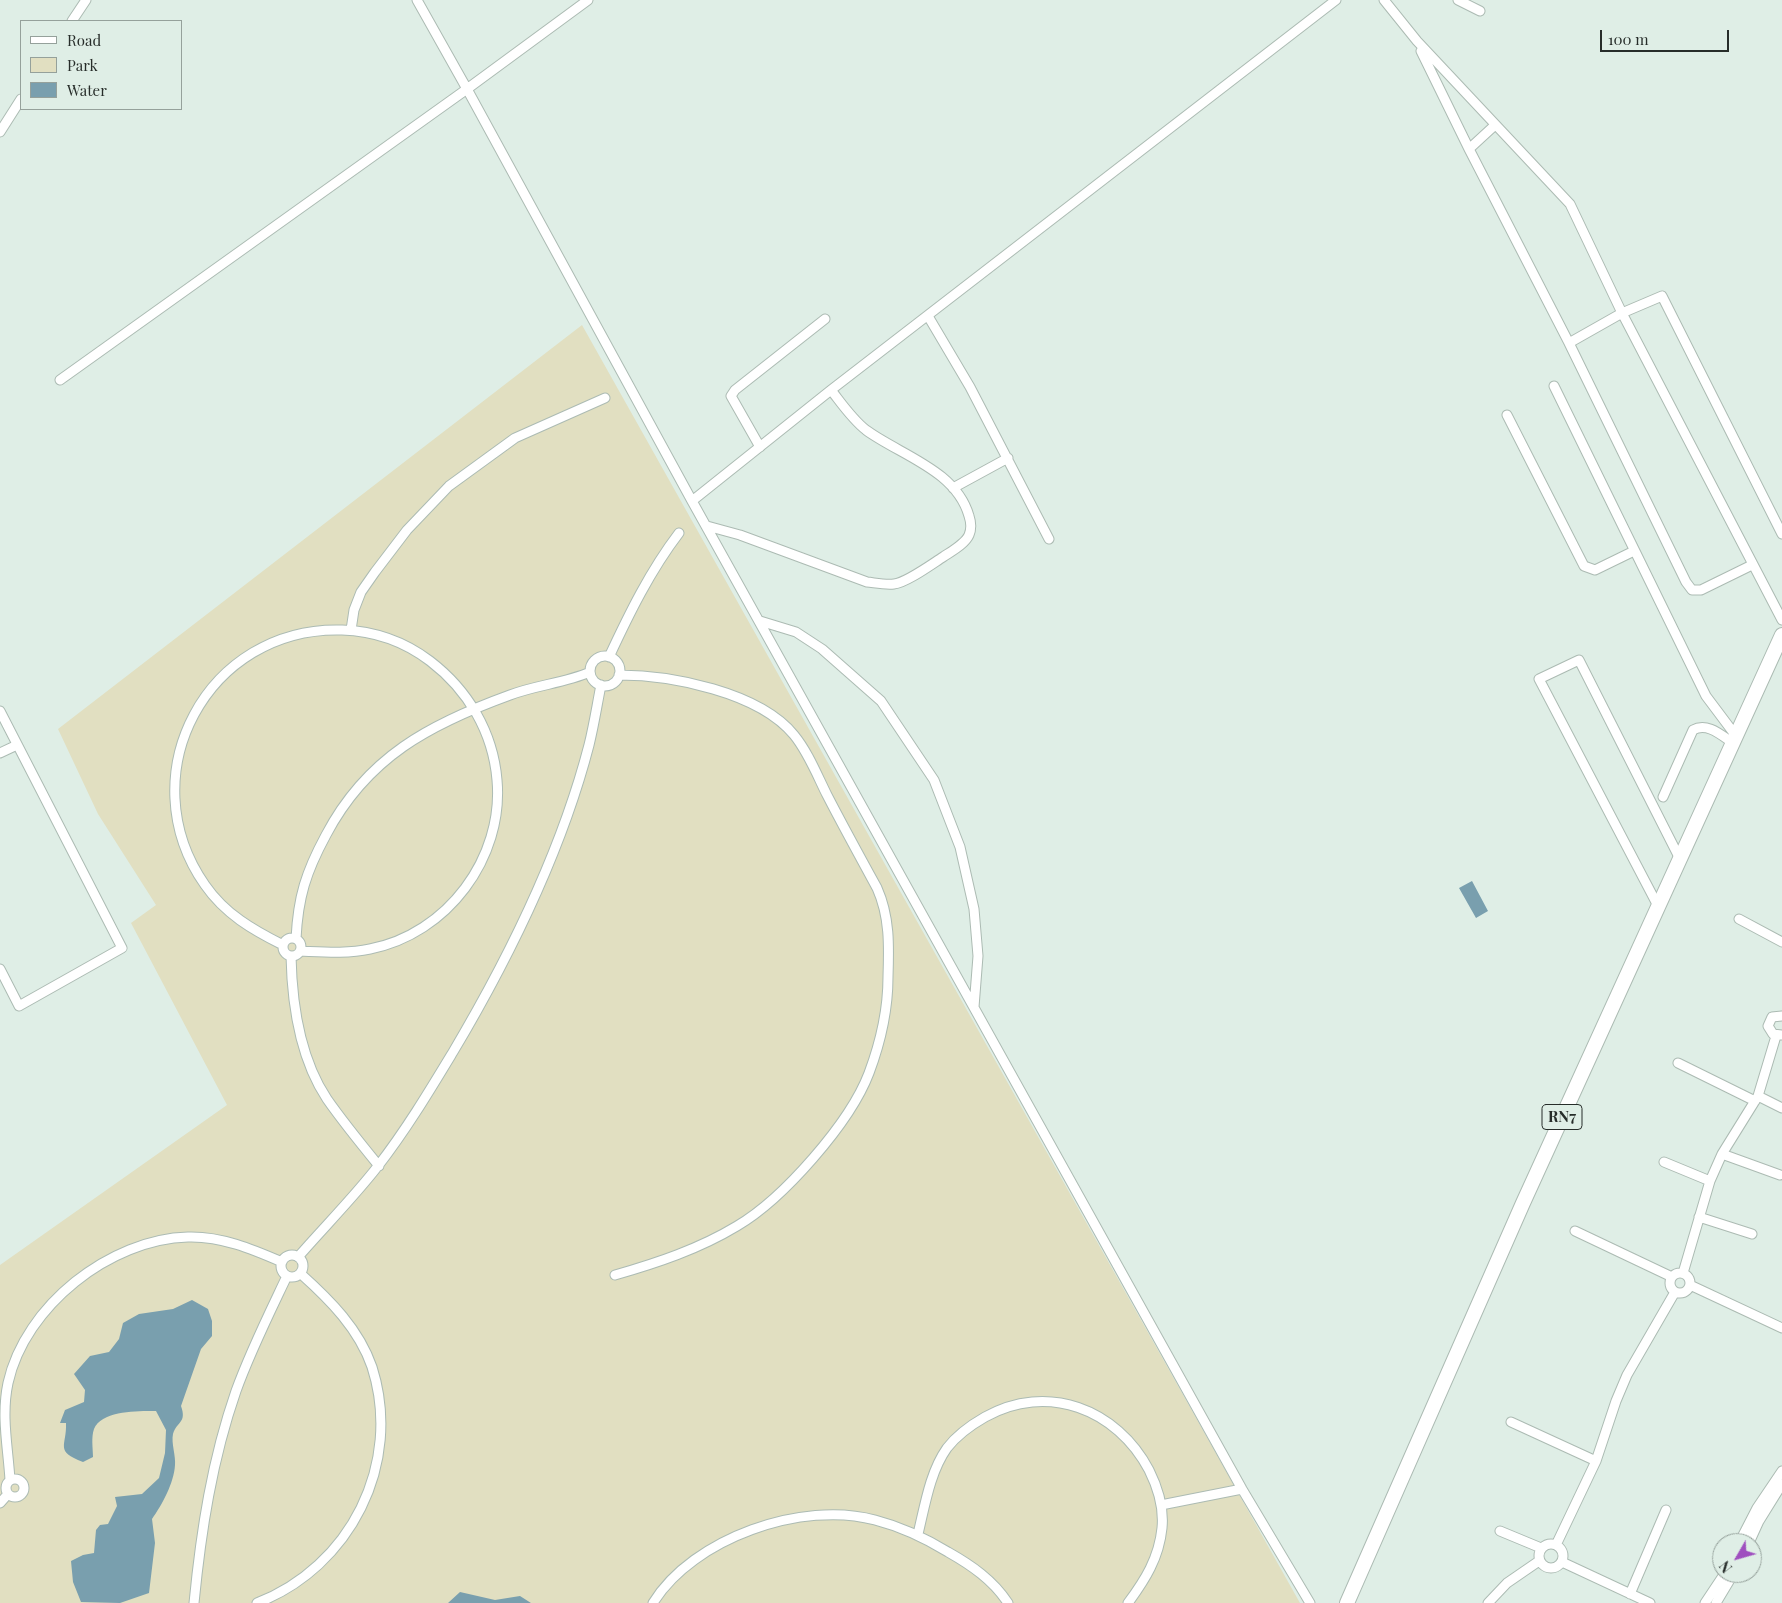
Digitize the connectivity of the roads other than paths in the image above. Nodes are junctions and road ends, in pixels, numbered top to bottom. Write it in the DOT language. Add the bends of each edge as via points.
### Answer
graph roads {
  1 [pos="86,0"];
  2 [pos="417,0"];
  3 [pos="588,0"];
  4 [pos="1336,0"];
  5 [pos="1384,0"];
  6 [pos="1458,0"];
  7 [pos="1480,11"];
  8 [pos="73,20"];
  9 [pos="1417,42"];
  10 [pos="467,89"];
  11 [pos="20,101"];
  12 [pos="1494,126"];
  13 [pos="0,132"];
  14 [pos="1469,150"];
  15 [pos="1622,313"];
  16 [pos="928,316"];
  17 [pos="825,319"];
  18 [pos="1569,343"];
  19 [pos="60,380"];
  20 [pos="1554,386"];
  21 [pos="831,390"];
  22 [pos="605,398"];
  23 [pos="1507,415"];
  24 [pos="760,447"];
  25 [pos="1008,458"];
  26 [pos="953,488"];
  27 [pos="692,501"];
  28 [pos="707,526"];
  29 [pos="679,533"];
  30 [pos="1782,534"];
  31 [pos="1049,539"];
  32 [pos="1634,551"];
  33 [pos="1752,565"];
  34 [pos="1782,620"];
  35 [pos="760,621"];
  36 [pos="352,630"];
  37 [pos="1782,635"];
  38 [pos="609,657"];
  39 [pos="590,672"];
  40 [pos="619,674"];
  41 [pos="601,685"];
  42 [pos="474,709"];
  43 [pos="0,710"];
  44 [pos="1734,739"];
  45 [pos="18,745"];
  46 [pos="0,753"];
  47 [pos="1663,797"];
  48 [pos="1680,859"];
  49 [pos="1658,906"];
  50 [pos="1739,919"];
  51 [pos="296,939"];
  52 [pos="1782,942"];
  53 [pos="284,946"];
  54 [pos="300,951"];
  55 [pos="291,956"];
  56 [pos="0,969"];
  57 [pos="974,1007"];
  58 [pos="1782,1016"];
  59 [pos="1779,1035"];
  60 [pos="1678,1063"];
  61 [pos="1757,1099"];
  62 [pos="1782,1108"];
  63 [pos="1722,1154"];
  64 [pos="1664,1162"];
  65 [pos="378,1166"];
  66 [pos="1780,1175"];
  67 [pos="1710,1181"];
  68 [pos="1700,1217"];
  69 [pos="1575,1231"];
  70 [pos="1752,1234"];
  71 [pos="298,1257"];
  72 [pos="282,1262"];
  73 [pos="1683,1273"];
  74 [pos="301,1274"];
  75 [pos="615,1275"];
  76 [pos="286,1276"];
  77 [pos="1672,1277"];
  78 [pos="1690,1285"];
  79 [pos="1675,1292"];
  80 [pos="1782,1328"];
  81 [pos="1511,1422"];
  82 [pos="1596,1460"];
  83 [pos="1782,1471"];
  84 [pos="10,1480"];
  85 [pos="1782,1484"];
  86 [pos="1242,1489"];
  87 [pos="8,1494"];
  88 [pos="0,1503"];
  89 [pos="1161,1505"];
  90 [pos="1666,1510"];
  91 [pos="1500,1531"];
  92 [pos="1744,1533"];
  93 [pos="1754,1533"];
  94 [pos="918,1534"];
  95 [pos="1556,1545"];
  96 [pos="1541,1548"];
  97 [pos="1539,1561"];
  98 [pos="1562,1562"];
  99 [pos="1718,1583"];
  100 [pos="1728,1583"];
  101 [pos="1630,1594"];
  102 [pos="194,1603"];
  103 [pos="257,1603"];
  104 [pos="653,1603"];
  105 [pos="1008,1603"];
  106 [pos="1128,1603"];
  107 [pos="1310,1603"];
  108 [pos="1347,1603"];
  109 [pos="1488,1603"];
  110 [pos="1650,1603"];
  111 [pos="1705,1603"];
  112 [pos="1716,1603"];
  1 -- 8 [label="street"];
  2 -- 10 [label="street"];
  3 -- 10 [label="street"];
  4 -- 16 [label="street"];
  5 -- 9 [label="street"];
  6 -- 7 [label="street"];
  9 -- 12 [label="street"];
  9 -- 14 [label="street"];
  10 -- 19 [label="street"];
  10 -- 27 [label="street"];
  11 -- 13 [label="street"];
  12 -- 14 [label="street"];
  12 -- 15 [label="street" via="1570,204"];
  14 -- 18 [label="street"];
  15 -- 18 [label="street"];
  15 -- 30 [label="street" via="1662,296"];
  15 -- 33 [label="street"];
  16 -- 21 [label="street"];
  16 -- 25 [label="street"];
  17 -- 24 [label="street" via="731,396"];
  18 -- 33 [label="street" via="1692,590 1701,590"];
  20 -- 32 [label="street"];
  21 -- 24 [label="street"];
  21 -- 26 [label="street" via="865,428 925,465"];
  22 -- 36 [label="street" via="515,438 449,486 407,530 375,572 358,601"];
  23 -- 32 [label="street" via="1584,566 1595,570"];
  24 -- 27 [label="street"];
  25 -- 26 [label="street"];
  25 -- 31 [label="street"];
  26 -- 28 [label="street" via="969,514 971,528 968,538 942,558 896,584 867,582"];
  27 -- 28 [label="street"];
  28 -- 35 [label="street"];
  29 -- 38 [label="street" via="629,614"];
  32 -- 44 [label="street" via="1706,696"];
  33 -- 34 [label="street"];
  35 -- 57 [label="street"];
  35 -- 57 [label="street" via="796,632 822,649 881,701 934,780 960,847 974,910 978,956"];
  36 -- 42 [label="street" via="400,643 422,655 460,688"];
  36 -- 53 [label="street" via="328,630 283,638 241,659 208,691 185,732 178,754 174,800 184,846 193,867 221,904 238,920"];
  37 -- 44 [label="main road, RN7"];
  38 -- 39 [label="street" via="597,658"];
  38 -- 40 [label="street" via="616,662"];
  39 -- 41 [label="street" via="593,680"];
  39 -- 42 [label="street"];
  40 -- 41 [label="street" via="612,684"];
  40 -- 75 [label="street" via="646,675 704,686 727,693 781,722 802,748 877,888 884,904 889,936 888,1005 877,1050 855,1098 821,1148 791,1183 738,1226 665,1259"];
  41 -- 65 [label="street" via="589,744 548,868 470,1024 429,1092"];
  42 -- 51 [label="street" via="446,721 397,751 358,786 310,863 297,907"];
  42 -- 54 [label="street" via="486,731 493,756 497,806 492,831 473,878 439,916 396,942 346,953"];
  43 -- 45 [label="street"];
  44 -- 47 [label="street" via="1708,728 1693,730"];
  44 -- 48 [label="main road, RN7"];
  45 -- 46 [label="street"];
  45 -- 56 [label="street" via="122,948 19,1006"];
  48 -- 49 [label="main road, RN7"];
  48 -- 49 [label="street" via="1579,660 1539,679"];
  49 -- 108 [label="main road, RN7"];
  50 -- 52 [label="street"];
  51 -- 53 [label="street" via="288,939"];
  51 -- 54 [label="street" via="301,945"];
  53 -- 55 [label="street" via="286,954"];
  54 -- 55 [label="street"];
  55 -- 65 [label="street" via="292,997 304,1051 326,1098"];
  57 -- 86 [label="street"];
  58 -- 59 [label="street" via="1774,1015 1768,1023 1771,1032"];
  59 -- 61 [label="street"];
  60 -- 61 [label="street"];
  61 -- 62 [label="street"];
  61 -- 63 [label="street"];
  63 -- 66 [label="street"];
  63 -- 67 [label="street"];
  64 -- 67 [label="street"];
  65 -- 71 [label="street"];
  67 -- 68 [label="street"];
  68 -- 70 [label="street"];
  68 -- 73 [label="street"];
  69 -- 77 [label="street"];
  71 -- 72 [label="street" via="289,1256"];
  71 -- 74 [label="street" via="304,1264"];
  72 -- 76 [label="street" via="281,1268"];
  72 -- 84 [label="street" via="241,1245 188,1237 163,1240 108,1261 86,1274 60,1295 28,1333 8,1381 4,1428"];
  73 -- 77 [label="street"];
  73 -- 78 [label="street"];
  74 -- 76 [label="street"];
  74 -- 103 [label="street" via="342,1313 372,1367 379,1406 379,1446 368,1493 341,1542 304,1579 281,1594"];
  76 -- 102 [label="street" via="236,1391 223,1437 201,1531"];
  77 -- 79 [label="street" via="1670,1286"];
  78 -- 79 [label="street" via="1682,1293"];
  78 -- 80 [label="street"];
  79 -- 82 [label="street" via="1628,1375"];
  81 -- 82 [label="street"];
  82 -- 95 [label="street"];
  83 -- 92 [label="street"];
  84 -- 87 [label="street" via="6,1488"];
  84 -- 87 [label="street" via="19,1480 24,1488 20,1495"];
  85 -- 93 [label="street"];
  86 -- 89 [label="street"];
  86 -- 107 [label="street"];
  87 -- 88 [label="street"];
  89 -- 94 [label="street" via="1155,1482 1140,1454 1120,1430 1093,1413 1062,1402 1031,1402 1000,1409 968,1427 948,1447 936,1467"];
  89 -- 106 [label="street" via="1158,1553 1144,1582"];
  90 -- 101 [label="street"];
  91 -- 96 [label="street"];
  94 -- 104 [label="street" via="874,1519 834,1514 786,1520 721,1543 683,1568"];
  94 -- 105 [label="street" via="978,1569"];
  95 -- 96 [label="street"];
  95 -- 98 [label="street" via="1562,1551"];
  96 -- 97 [label="street"];
  97 -- 98 [label="street" via="1552,1569"];
  97 -- 109 [label="street" via="1506,1583"];
  98 -- 101 [label="street"];
  99 -- 111 [label="street"];
  100 -- 112 [label="street"];
  101 -- 110 [label="street"];
}
